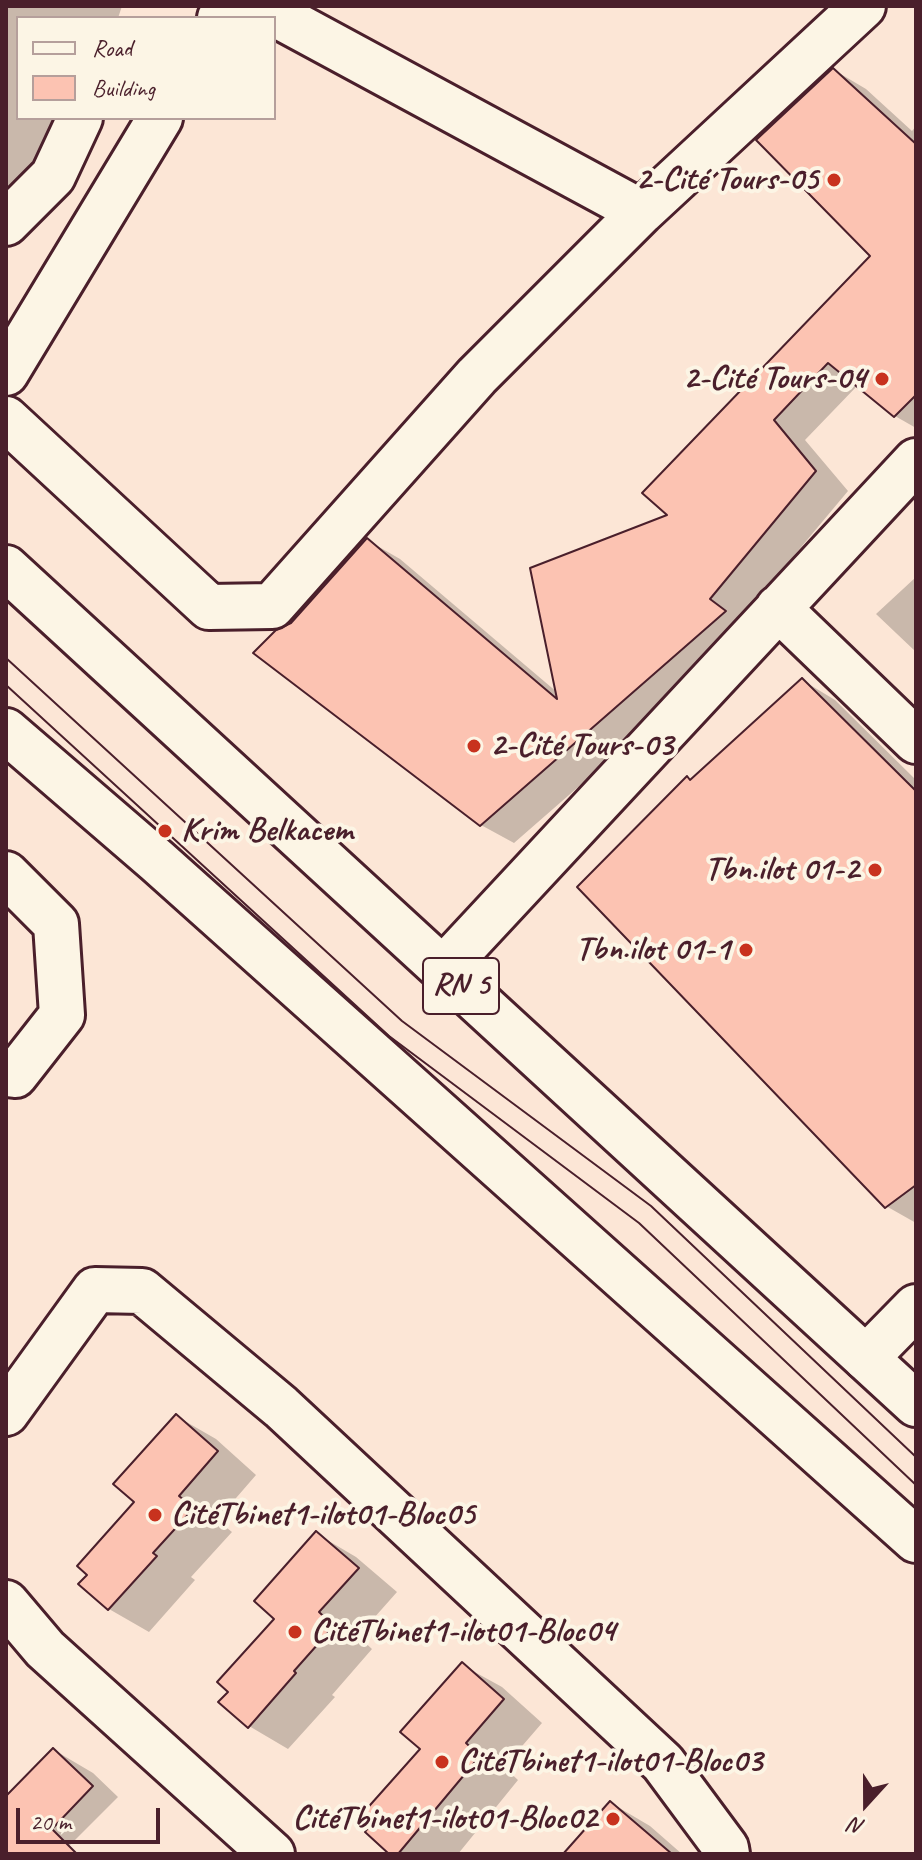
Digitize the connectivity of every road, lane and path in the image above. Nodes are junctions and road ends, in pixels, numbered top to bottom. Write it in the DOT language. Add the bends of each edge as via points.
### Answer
graph roads {
  1 [pos="260,6"];
  2 [pos="863,6"];
  3 [pos="79,120"];
  4 [pos="159,120"];
  5 [pos="641,212"];
  6 [pos="6,223"];
  7 [pos="6,373"];
  8 [pos="6,419"];
  9 [pos="916,461"];
  10 [pos="6,568"];
  11 [pos="778,608"];
  12 [pos="6,731"];
  13 [pos="916,741"];
  14 [pos="6,874"];
  15 [pos="443,969"];
  16 [pos="6,1074"];
  17 [pos="916,1307"];
  18 [pos="866,1358"];
  19 [pos="916,1404"];
  20 [pos="6,1413"];
  21 [pos="916,1540"];
  22 [pos="6,1603"];
  23 [pos="272,1854"];
  24 [pos="727,1854"];
  1 -- 5 [label="street"];
  2 -- 5 [label="street"];
  3 -- 6 [label="street" via="53,176"];
  4 -- 7 [label="street"];
  5 -- 8 [label="street" via="477,376 272,606 209,607"];
  9 -- 11 [label="street"];
  10 -- 15 [label="street, RN 5"];
  11 -- 13 [label="street"];
  11 -- 15 [label="street"];
  12 -- 21 [label="street"];
  14 -- 16 [label="street" via="56,924 62,1015 15,1075"];
  15 -- 18 [label="street, RN 5"];
  17 -- 18 [label="street"];
  18 -- 19 [label="street, RN 5"];
  20 -- 24 [label="street" via="95,1290 142,1291 281,1407 663,1763"];
  22 -- 23 [label="street" via="45,1649"];
}
